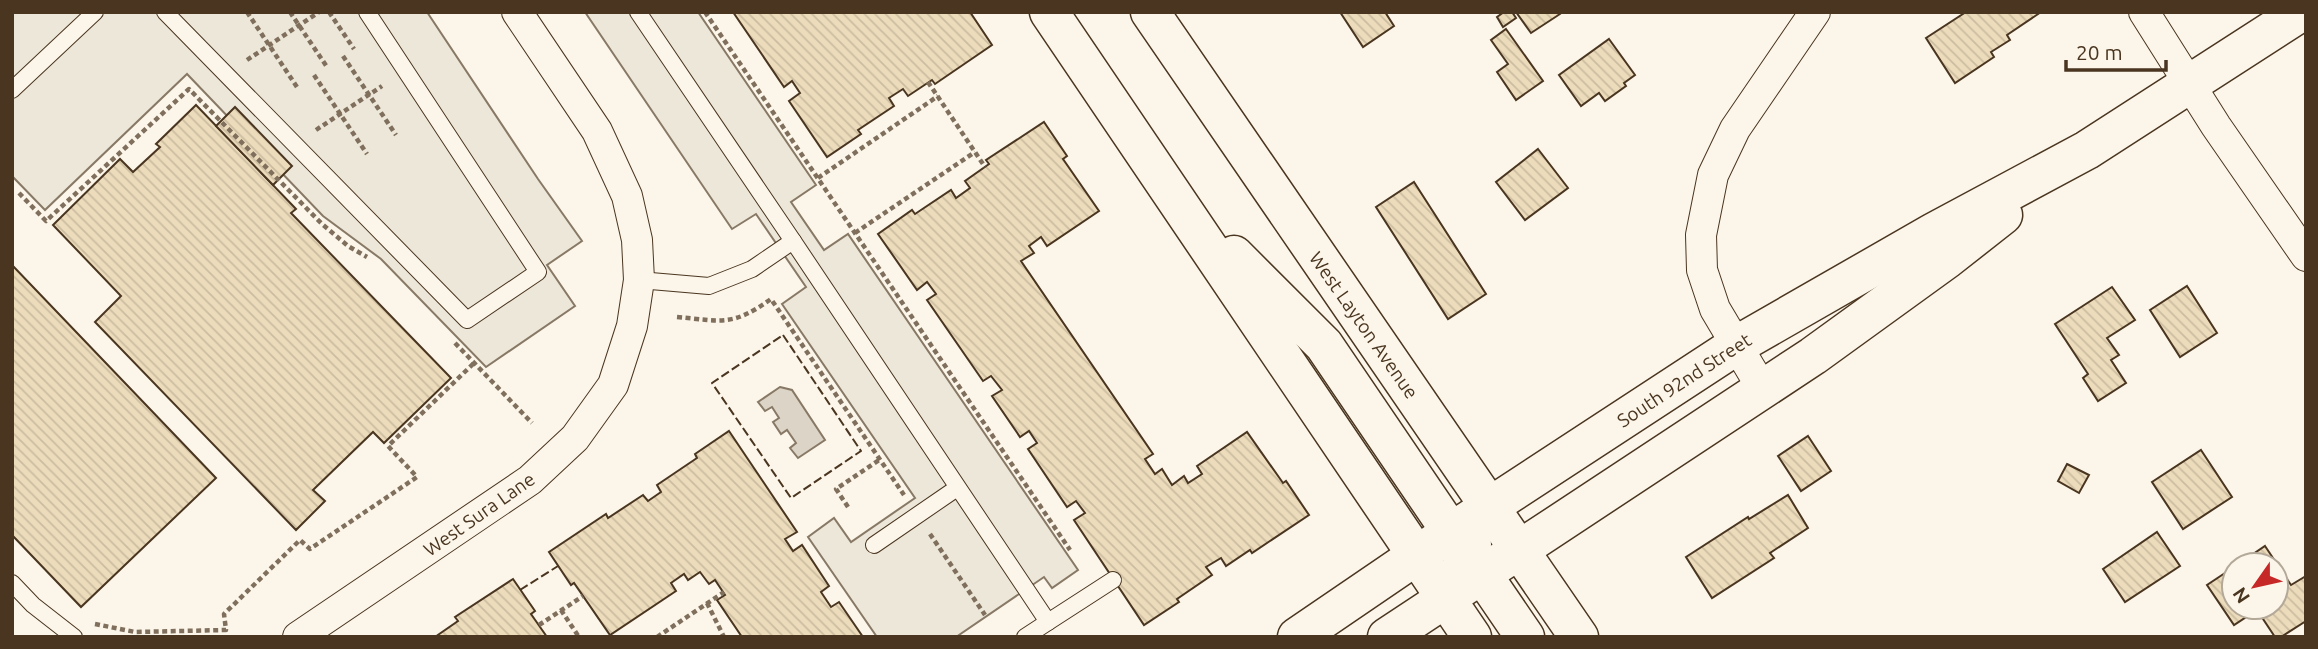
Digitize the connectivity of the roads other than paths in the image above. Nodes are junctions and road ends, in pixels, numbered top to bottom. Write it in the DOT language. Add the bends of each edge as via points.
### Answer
graph roads {
  1 [pos="95,12"];
  2 [pos="165,12"];
  3 [pos="367,12"];
  4 [pos="517,12"];
  5 [pos="638,12"];
  6 [pos="1049,12"];
  7 [pos="1150,12"];
  8 [pos="1815,12"];
  9 [pos="2144,12"];
  10 [pos="2301,12"];
  11 [pos="2188,84"];
  12 [pos="12,90"];
  13 [pos="2087,150"];
  14 [pos="1168,189"];
  15 [pos="793,241"];
  16 [pos="2306,256"];
  17 [pos="639,280"];
  18 [pos="1737,345"];
  19 [pos="1762,388"];
  20 [pos="957,488"];
  21 [pos="1489,507"];
  22 [pos="1451,532"];
  23 [pos="874,545"];
  24 [pos="1519,550"];
  25 [pos="1416,555"];
  26 [pos="1482,575"];
  27 [pos="1113,580"];
  28 [pos="12,583"];
  29 [pos="1446,598"];
  30 [pos="1048,622"];
  31 [pos="74,637"];
  32 [pos="298,637"];
  33 [pos="1025,637"];
  34 [pos="1297,637"];
  35 [pos="1387,637"];
  36 [pos="1472,637"];
  37 [pos="1525,637"];
  38 [pos="1579,637"];
  1 -- 12 [label="lane"];
  2 -- 3 [label="lane" via="467,320 538,272"];
  4 -- 17 [label="street, West Sura Lane" via="597,131 627,196 637,240"];
  5 -- 15 [label="lane"];
  6 -- 14 [label="main road"];
  7 -- 21 [label="main road, West Layton Avenue"];
  8 -- 18 [label="street" via="1735,129 1713,175 1701,234 1702,270 1715,309"];
  9 -- 11 [label="street"];
  10 -- 11 [label="main road, South 92nd Street"];
  11 -- 13 [label="main road, South 92nd Street"];
  11 -- 16 [label="street"];
  13 -- 18 [label="main road, South 92nd Street"];
  13 -- 19 [label="main road, South 92nd Street" via="1871,315"];
  14 -- 22 [label="main road" via="1324,345"];
  14 -- 25 [label="main road"];
  15 -- 17 [label="lane" via="752,269 709,286"];
  15 -- 20 [label="lane"];
  17 -- 32 [label="street, West Sura Lane" via="632,326 613,385 575,438 530,480"];
  18 -- 19 [label="street"];
  18 -- 21 [label="main road, South 92nd Street"];
  19 -- 24 [label="main road, South 92nd Street"];
  20 -- 23 [label="lane"];
  20 -- 30 [label="lane"];
  21 -- 22 [label="main road, South 92nd Street"];
  21 -- 24 [label="main road, West Layton Avenue"];
  22 -- 24 [label="main road" via="1475,546"];
  22 -- 25 [label="main road, South 92nd Street"];
  24 -- 26 [label="main road, South 92nd Street"];
  24 -- 38 [label="main road, West Layton Avenue"];
  25 -- 26 [label="main road" via="1446,556"];
  25 -- 29 [label="main road"];
  25 -- 34 [label="main road, South 92nd Street"];
  26 -- 29 [label="main road, South 92nd Street"];
  26 -- 37 [label="main road"];
  27 -- 30 [label="lane"];
  28 -- 31 [label="lane"];
  29 -- 35 [label="main road, South 92nd Street"];
  29 -- 36 [label="main road"];
  30 -- 33 [label="lane"];
}
